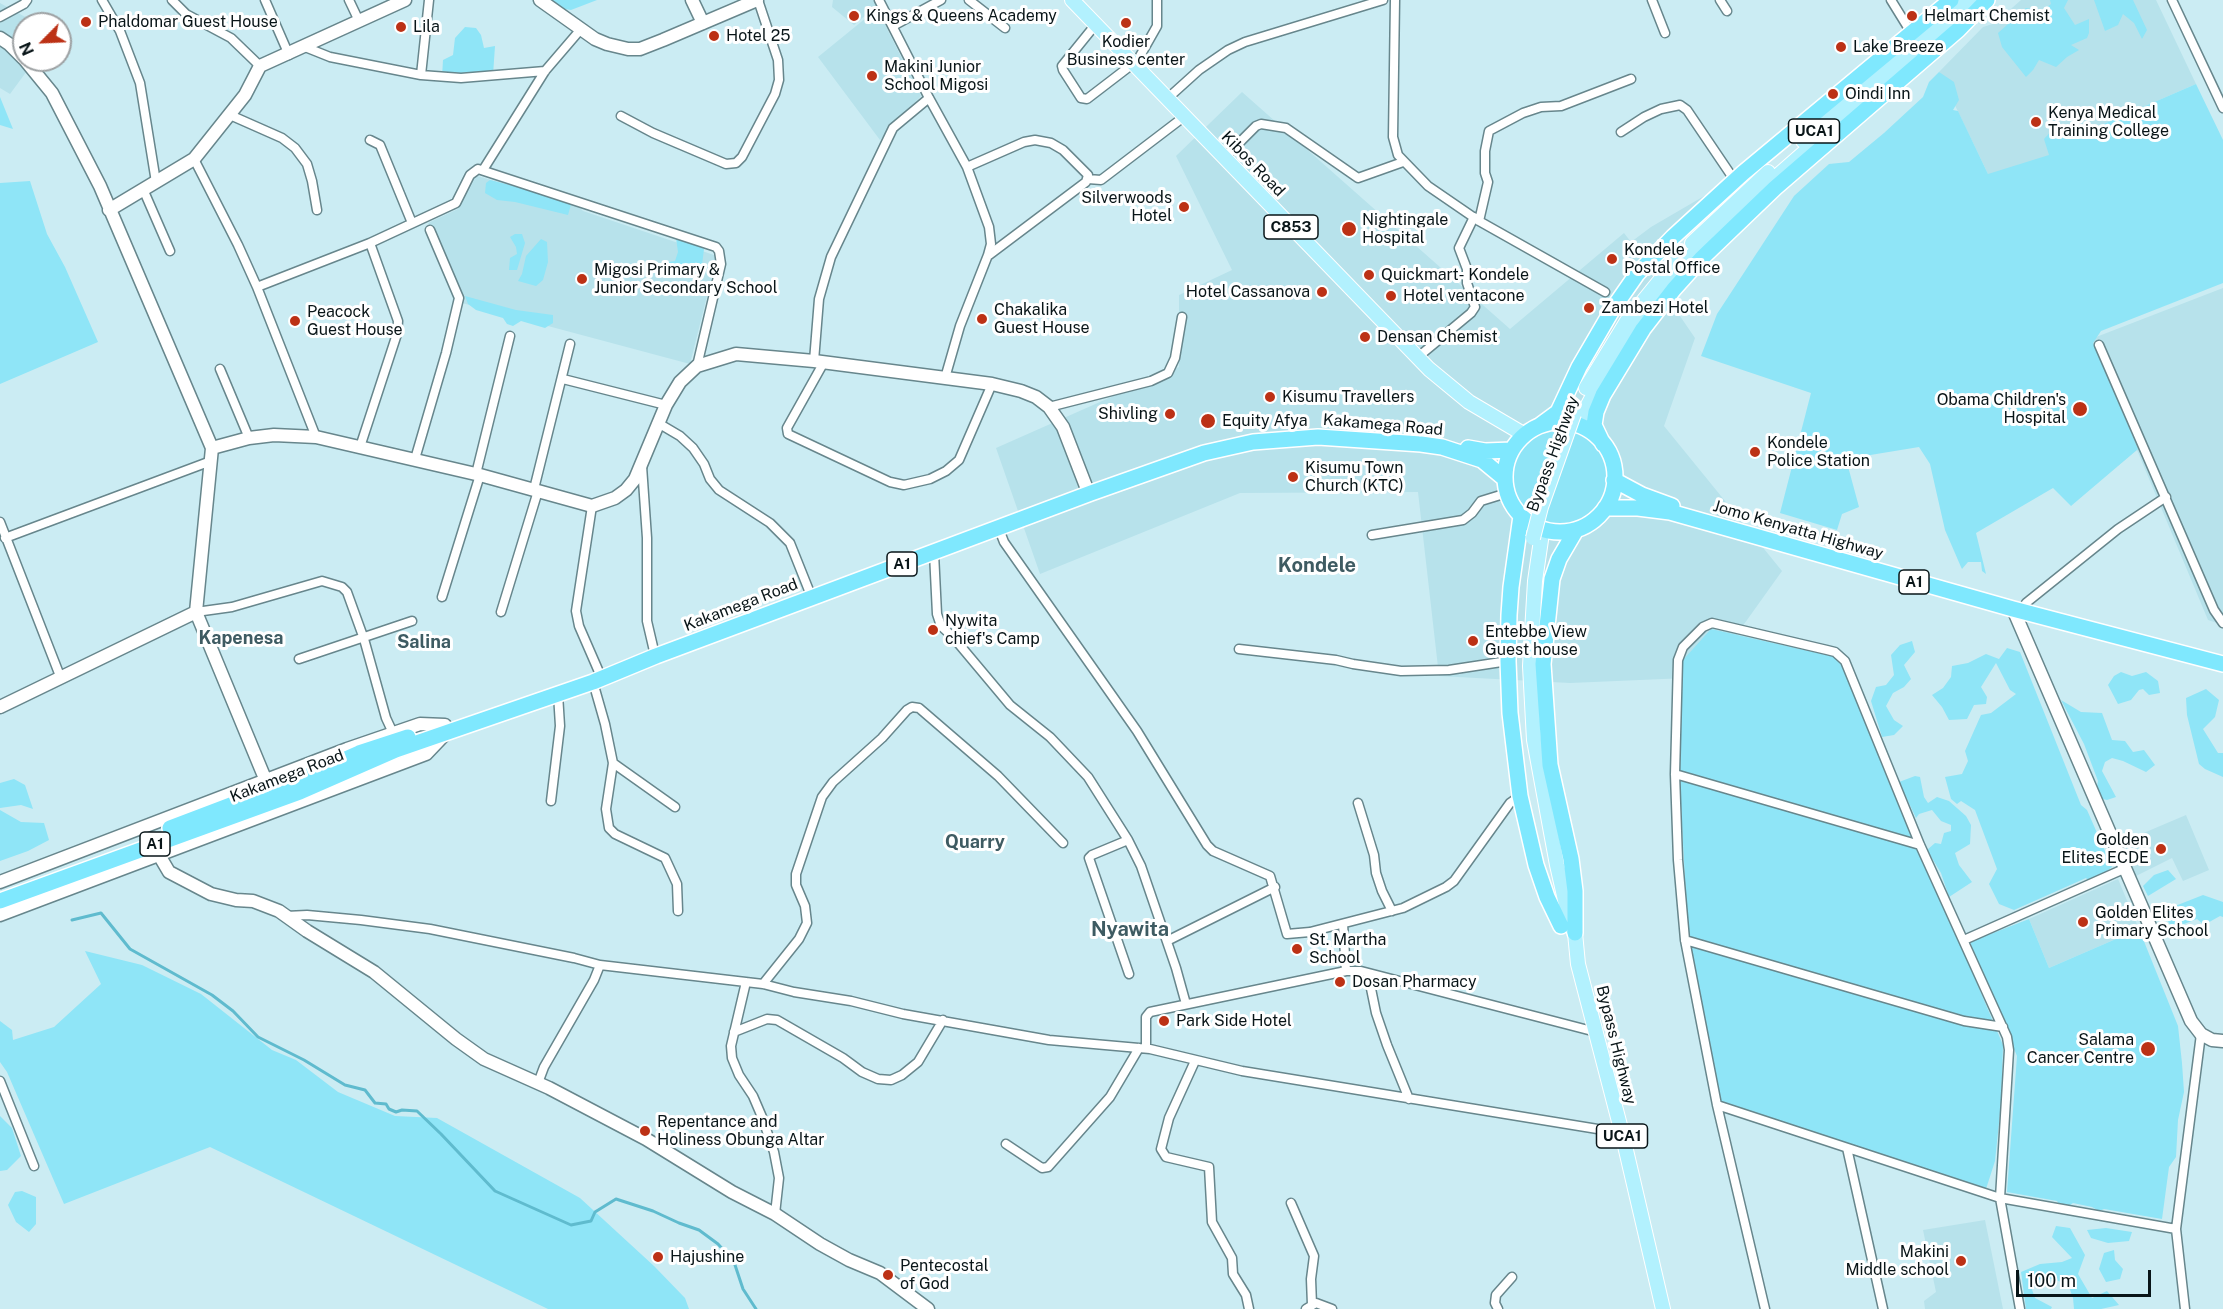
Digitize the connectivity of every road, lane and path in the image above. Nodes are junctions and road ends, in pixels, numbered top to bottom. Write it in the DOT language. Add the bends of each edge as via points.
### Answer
graph roads {
  1 [pos="27,0"];
  2 [pos="102,0"];
  3 [pos="172,0"];
  4 [pos="265,0"];
  5 [pos="349,0"];
  6 [pos="405,0"];
  7 [pos="429,0"];
  8 [pos="540,0"];
  9 [pos="692,0"];
  10 [pos="758,0"];
  11 [pos="879,0"];
  12 [pos="941,0"];
  13 [pos="969,0"];
  14 [pos="1072,0"];
  15 [pos="1157,0"];
  16 [pos="1383,0"];
  17 [pos="1395,0"];
  18 [pos="1652,0"];
  19 [pos="1720,0"];
  20 [pos="1891,0"];
  21 [pos="1951,0"];
  22 [pos="1964,0"];
  23 [pos="1978,0"];
  24 [pos="1987,0"];
  25 [pos="2172,0"];
  26 [pos="1727,10"];
  27 [pos="0,17"];
  28 [pos="359,21"];
  29 [pos="703,23"];
  30 [pos="1096,24"];
  31 [pos="893,26"];
  32 [pos="1005,28"];
  33 [pos="581,29"];
  34 [pos="1665,33"];
  35 [pos="1912,34"];
  36 [pos="0,38"];
  37 [pos="12,47"];
  38 [pos="305,47"];
  39 [pos="289,54"];
  40 [pos="1134,63"];
  41 [pos="260,66"];
  42 [pos="545,71"];
  43 [pos="34,72"];
  44 [pos="421,75"];
  45 [pos="1631,79"];
  46 [pos="929,98"];
  47 [pos="1168,98"];
  48 [pos="2223,108"];
  49 [pos="230,115"];
  50 [pos="621,116"];
  51 [pos="1185,116"];
  52 [pos="1621,132"];
  53 [pos="370,140"];
  54 [pos="1224,158"];
  55 [pos="194,159"];
  56 [pos="1403,162"];
  57 [pos="967,167"];
  58 [pos="483,170"];
  59 [pos="1088,179"];
  60 [pos="1735,181"];
  61 [pos="156,182"];
  62 [pos="144,189"];
  63 [pos="109,210"];
  64 [pos="317,210"];
  65 [pos="1477,219"];
  66 [pos="412,224"];
  67 [pos="430,230"];
  68 [pos="370,243"];
  69 [pos="1691,250"];
  70 [pos="170,251"];
  71 [pos="988,255"];
  72 [pos="257,287"];
  73 [pos="1605,291"];
  74 [pos="1182,317"];
  75 [pos="510,336"];
  76 [pos="570,344"];
  77 [pos="2099,345"];
  78 [pos="1418,357"];
  79 [pos="819,362"];
  80 [pos="697,366"];
  81 [pos="219,369"];
  82 [pos="945,378"];
  83 [pos="563,379"];
  84 [pos="992,384"];
  85 [pos="666,405"];
  86 [pos="1049,407"];
  87 [pos="658,423"];
  88 [pos="1539,426"];
  89 [pos="1525,435"];
  90 [pos="316,437"];
  91 [pos="249,438"];
  92 [pos="1603,444"];
  93 [pos="360,447"];
  94 [pos="212,448"];
  95 [pos="1512,450"];
  96 [pos="415,459"];
  97 [pos="211,461"];
  98 [pos="642,462"];
  99 [pos="478,474"];
  100 [pos="1614,480"];
  101 [pos="1506,486"];
  102 [pos="1087,489"];
  103 [pos="536,490"];
  104 [pos="2166,497"];
  105 [pos="592,506"];
  106 [pos="1605,508"];
  107 [pos="1521,516"];
  108 [pos="0,522"];
  109 [pos="999,529"];
  110 [pos="1576,530"];
  111 [pos="1372,535"];
  112 [pos="5,538"];
  113 [pos="934,553"];
  114 [pos="810,593"];
  115 [pos="442,597"];
  116 [pos="2019,606"];
  117 [pos="196,612"];
  118 [pos="501,612"];
  119 [pos="412,621"];
  120 [pos="2223,623"];
  121 [pos="364,639"];
  122 [pos="1239,649"];
  123 [pos="654,651"];
  124 [pos="2223,656"];
  125 [pos="299,659"];
  126 [pos="1508,661"];
  127 [pos="2223,664"];
  128 [pos="60,676"];
  129 [pos="596,677"];
  130 [pos="558,694"];
  131 [pos="0,707"];
  132 [pos="446,729"];
  133 [pos="393,733"];
  134 [pos="613,763"];
  135 [pos="1676,774"];
  136 [pos="266,781"];
  137 [pos="308,782"];
  138 [pos="1520,796"];
  139 [pos="551,801"];
  140 [pos="1358,803"];
  141 [pos="675,807"];
  142 [pos="1128,840"];
  143 [pos="1063,843"];
  144 [pos="1920,845"];
  145 [pos="159,855"];
  146 [pos="1554,867"];
  147 [pos="2126,868"];
  148 [pos="0,882"];
  149 [pos="1275,887"];
  150 [pos="0,892"];
  151 [pos="0,901"];
  152 [pos="678,911"];
  153 [pos="1392,911"];
  154 [pos="0,915"];
  155 [pos="286,916"];
  156 [pos="1343,924"];
  157 [pos="1561,926"];
  158 [pos="1575,933"];
  159 [pos="1167,940"];
  160 [pos="1685,940"];
  161 [pos="1964,940"];
  162 [pos="1578,964"];
  163 [pos="600,965"];
  164 [pos="1346,971"];
  165 [pos="1129,974"];
  166 [pos="1368,974"];
  167 [pos="746,982"];
  168 [pos="763,984"];
  169 [pos="1186,1004"];
  170 [pos="943,1020"];
  171 [pos="2003,1026"];
  172 [pos="734,1032"];
  173 [pos="1596,1032"];
  174 [pos="2201,1034"];
  175 [pos="2223,1041"];
  176 [pos="1142,1048"];
  177 [pos="1195,1061"];
  178 [pos="0,1081"];
  179 [pos="538,1083"];
  180 [pos="1409,1099"];
  181 [pos="1717,1105"];
  182 [pos="1622,1133"];
  183 [pos="1006,1144"];
  184 [pos="1847,1148"];
  185 [pos="34,1166"];
  186 [pos="2000,1198"];
  187 [pos="1291,1203"];
  188 [pos="775,1214"];
  189 [pos="2176,1229"];
  190 [pos="1512,1277"];
  191 [pos="1309,1307"];
  192 [pos="928,1309"];
  193 [pos="1249,1309"];
  194 [pos="1332,1309"];
  195 [pos="1498,1309"];
  196 [pos="1663,1309"];
  197 [pos="1765,1309"];
  198 [pos="1883,1309"];
  199 [pos="2020,1309"];
  200 [pos="2185,1309"];
  1 -- 27 [label="street"];
  2 -- 61 [label="street" via="120,31 140,83"];
  3 -- 41 [label="street" via="186,14 231,38"];
  4 -- 39 [label="street"];
  5 -- 28 [label="street"];
  6 -- 28 [label="street"];
  7 -- 44 [label="street"];
  8 -- 33 [label="street"];
  9 -- 29 [label="street"];
  10 -- 29 [label="street"];
  10 -- 50 [label="street" via="778,60 778,87 736,163 726,164"];
  11 -- 31 [label="street"];
  12 -- 31 [label="street"];
  13 -- 32 [label="street"];
  14 -- 30 [label="main road, Kibos Road / C853"];
  15 -- 40 [label="street" via="1157,26"];
  16 -- 47 [label="street" via="1245,42 1199,70"];
  17 -- 56 [label="street" via="1393,136"];
  18 -- 34 [label="street"];
  19 -- 26 [label="street"];
  20 -- 35 [label="street"];
  21 -- 35 [label="highway"];
  22 -- 69 [label="main road, Bypass Highway / UCA1" via="1746,191"];
  23 -- 69 [label="main road, Bypass Highway / UCA1"];
  24 -- 92 [label="highway" via="1958,30 1775,188 1674,289 1643,329 1603,395 1594,425"];
  25 -- 48 [label="street"];
  28 -- 38 [label="street"];
  29 -- 33 [label="street" via="648,46 628,49 607,44"];
  30 -- 40 [label="main road, Kibos Road / C853"];
  30 -- 40 [label="street" via="1062,66 1081,98 1092,96"];
  31 -- 46 [label="street"];
  33 -- 42 [label="street"];
  35 -- 60 [label="highway"];
  36 -- 37 [label="street"];
  38 -- 39 [label="street"];
  38 -- 44 [label="street" via="330,57"];
  39 -- 41 [label="street"];
  40 -- 47 [label="main road, Kibos Road / C853"];
  41 -- 49 [label="street"];
  42 -- 44 [label="street" via="461,78"];
  42 -- 58 [label="street"];
  43 -- 63 [label="street" via="52,93"];
  45 -- 65 [label="street" via="1561,106 1523,113 1489,130 1485,151 1488,182"];
  46 -- 57 [label="street"];
  46 -- 79 [label="street" via="893,128 831,257 819,299"];
  47 -- 51 [label="main road, Kibos Road / C853"];
  49 -- 55 [label="street"];
  49 -- 64 [label="street" via="282,138 295,148 307,164"];
  51 -- 54 [label="main road, Kibos Road / C853"];
  51 -- 59 [label="street" via="1101,180"];
  52 -- 60 [label="street" via="1661,109 1680,105"];
  53 -- 66 [label="street" via="380,146"];
  54 -- 56 [label="street" via="1262,124 1286,128 1358,178"];
  54 -- 78 [label="main road, Kibos Road / C853"];
  55 -- 61 [label="street"];
  55 -- 72 [label="street"];
  56 -- 65 [label="street" via="1428,186"];
  57 -- 59 [label="street" via="1024,142 1042,140 1063,150"];
  57 -- 71 [label="street" via="989,227"];
  58 -- 66 [label="street" via="470,175 456,203"];
  58 -- 80 [label="street" via="716,247 721,264"];
  59 -- 71 [label="street"];
  60 -- 88 [label="highway" via="1637,274 1579,367 1558,412"];
  61 -- 62 [label="street"];
  62 -- 63 [label="street"];
  62 -- 70 [label="street"];
  63 -- 94 [label="street"];
  65 -- 73 [label="street"];
  65 -- 78 [label="street" via="1458,248 1467,269 1474,307"];
  66 -- 68 [label="street"];
  67 -- 96 [label="street" via="459,298"];
  68 -- 72 [label="street"];
  68 -- 93 [label="street" via="398,328"];
  69 -- 146 [label="main road, Bypass Highway / UCA1" via="1584,409 1541,540 1530,666 1534,740"];
  71 -- 82 [label="street" via="960,326"];
  72 -- 90 [label="street"];
  74 -- 86 [label="street" via="1175,358 1168,373"];
  75 -- 99 [label="street"];
  76 -- 83 [label="street"];
  77 -- 104 [label="street"];
  78 -- 89 [label="main road, Kibos Road / C853" via="1469,402"];
  79 -- 80 [label="street" via="736,354"];
  79 -- 82 [label="street"];
  79 -- 84 [label="street" via="787,428 788,434 904,485 930,479 959,460"];
  80 -- 85 [label="street" via="680,382"];
  81 -- 91 [label="street"];
  82 -- 84 [label="street"];
  83 -- 85 [label="street"];
  83 -- 103 [label="street"];
  84 -- 86 [label="street" via="1036,397"];
  85 -- 87 [label="street"];
  86 -- 102 [label="street" via="1063,427"];
  87 -- 98 [label="street"];
  87 -- 114 [label="street" via="693,448 719,490 770,523 790,543"];
  88 -- 89 [label="highway"];
  88 -- 92 [label="highway" via="1574,424"];
  89 -- 95 [label="highway"];
  90 -- 91 [label="street"];
  90 -- 93 [label="street"];
  91 -- 94 [label="street"];
  92 -- 100 [label="highway" via="1612,461"];
  93 -- 96 [label="street"];
  94 -- 97 [label="street"];
  95 -- 101 [label="highway"];
  95 -- 102 [label="highway, Kakamega Road / A1" via="1485,451 1353,433 1293,434 1251,438 1203,450"];
  96 -- 99 [label="street"];
  97 -- 112 [label="street"];
  97 -- 117 [label="street"];
  98 -- 105 [label="street" via="626,490"];
  98 -- 123 [label="street" via="647,621"];
  99 -- 103 [label="street"];
  99 -- 115 [label="street"];
  100 -- 106 [label="highway"];
  100 -- 116 [label="highway, Jomo Kenyatta Highway / A1" via="1672,506"];
  101 -- 107 [label="highway, A1"];
  101 -- 109 [label="highway, Kakamega Road / A1" via="1482,460 1442,447 1318,437 1253,442 1185,460"];
  101 -- 111 [label="street" via="1481,501 1463,520"];
  102 -- 114 [label="highway, Kakamega Road / A1"];
  103 -- 105 [label="street"];
  103 -- 118 [label="street"];
  104 -- 116 [label="street"];
  104 -- 120 [label="street"];
  105 -- 129 [label="street" via="576,611"];
  106 -- 110 [label="highway"];
  106 -- 116 [label="highway, Jomo Kenyatta Highway / A1" via="1670,512"];
  107 -- 110 [label="highway" via="1530,524 1553,532"];
  107 -- 126 [label="highway" via="1511,587"];
  108 -- 112 [label="street"];
  109 -- 113 [label="highway, Kakamega Road / A1"];
  109 -- 149 [label="street" via="1004,542 1137,731 1207,845 1270,876"];
  110 -- 158 [label="highway" via="1565,545 1552,579 1544,664 1550,765 1574,880"];
  112 -- 128 [label="street"];
  113 -- 129 [label="highway, Kakamega Road / A1"];
  113 -- 142 [label="street" via="941,626 1006,702 1047,734 1080,767"];
  114 -- 123 [label="highway, Kakamega Road / A1"];
  116 -- 124 [label="highway, Jomo Kenyatta Highway / A1"];
  116 -- 127 [label="highway, Jomo Kenyatta Highway / A1"];
  116 -- 147 [label="street"];
  117 -- 121 [label="street" via="232,607 322,581 332,582 347,592"];
  117 -- 128 [label="street"];
  117 -- 136 [label="street"];
  119 -- 121 [label="street"];
  121 -- 125 [label="street"];
  121 -- 133 [label="street"];
  122 -- 126 [label="street" via="1401,671 1449,670"];
  123 -- 129 [label="highway, Kakamega Road / A1"];
  126 -- 138 [label="highway"];
  128 -- 131 [label="street"];
  129 -- 130 [label="highway, Kakamega Road / A1"];
  129 -- 132 [label="highway, Kakamega Road / A1"];
  129 -- 134 [label="street"];
  130 -- 132 [label="highway, Kakamega Road / A1"];
  130 -- 139 [label="street" via="560,726"];
  132 -- 133 [label="street" via="420,724"];
  132 -- 137 [label="highway, Kakamega Road / A1"];
  132 -- 145 [label="street" via="426,754"];
  133 -- 136 [label="street"];
  134 -- 141 [label="street"];
  134 -- 152 [label="street" via="606,809 609,828 665,858 677,884"];
  135 -- 144 [label="street"];
  135 -- 144 [label="street" via="1678,660 1683,648 1703,627 1712,622 1835,652 1845,661"];
  135 -- 160 [label="street"];
  136 -- 148 [label="street"];
  137 -- 150 [label="highway, Kakamega Road / A1"];
  137 -- 151 [label="highway, Kakamega Road / A1"];
  138 -- 153 [label="street" via="1510,802 1454,881 1412,905"];
  138 -- 157 [label="highway" via="1536,865"];
  140 -- 153 [label="street" via="1376,873"];
  142 -- 159 [label="street"];
  142 -- 165 [label="street" via="1089,858"];
  143 -- 168 [label="street" via="998,776 919,708 912,707 822,797 796,874 807,923"];
  144 -- 161 [label="street"];
  145 -- 154 [label="street"];
  145 -- 155 [label="street" via="170,872 211,894 253,901"];
  146 -- 157 [label="main road, Bypass Highway / UCA1"];
  146 -- 158 [label="main road, Bypass Highway / UCA1"];
  147 -- 161 [label="street"];
  147 -- 174 [label="street" via="2191,1021"];
  149 -- 156 [label="street" via="1287,934"];
  149 -- 159 [label="street"];
  153 -- 156 [label="street"];
  155 -- 163 [label="street" via="430,929"];
  155 -- 179 [label="street" via="374,972 484,1059"];
  156 -- 164 [label="street"];
  157 -- 162 [label="main road, Bypass Highway / UCA1"];
  158 -- 162 [label="main road, Bypass Highway / UCA1"];
  159 -- 169 [label="street"];
  160 -- 171 [label="street" via="1964,1022"];
  160 -- 181 [label="street"];
  161 -- 171 [label="street"];
  162 -- 173 [label="main road, Bypass Highway / UCA1"];
  163 -- 167 [label="street"];
  163 -- 179 [label="street"];
  164 -- 166 [label="street"];
  164 -- 169 [label="street"];
  166 -- 173 [label="street"];
  166 -- 180 [label="street" via="1376,1013"];
  167 -- 168 [label="street"];
  167 -- 172 [label="street"];
  168 -- 170 [label="street"];
  169 -- 176 [label="street" via="1146,1015"];
  170 -- 172 [label="street" via="918,1062 891,1080 862,1072 777,1020 767,1018"];
  170 -- 176 [label="street" via="1049,1040"];
  171 -- 186 [label="street" via="2009,1050"];
  172 -- 188 [label="street" via="734,1065 762,1117 777,1165"];
  173 -- 182 [label="main road, Bypass Highway / UCA1"];
  174 -- 175 [label="street"];
  174 -- 189 [label="street"];
  176 -- 177 [label="street"];
  176 -- 183 [label="street" via="1110,1097 1048,1167 1040,1167"];
  177 -- 180 [label="street"];
  177 -- 193 [label="street" via="1169,1118 1161,1149 1166,1157 1209,1167 1212,1222 1232,1258 1233,1274"];
  178 -- 185 [label="street"];
  179 -- 188 [label="street" via="646,1139"];
  180 -- 182 [label="street"];
  181 -- 184 [label="street"];
  181 -- 197 [label="street"];
  182 -- 196 [label="main road, Bypass Highway / UCA1"];
  184 -- 186 [label="street"];
  184 -- 198 [label="street"];
  186 -- 189 [label="street"];
  186 -- 199 [label="street"];
  187 -- 191 [label="street" via="1314,1256"];
  188 -- 192 [label="street" via="820,1245 880,1273"];
  189 -- 200 [label="street"];
  190 -- 195 [label="street" via="1496,1295"];
  191 -- 194 [label="street" via="1319,1303"];
}
